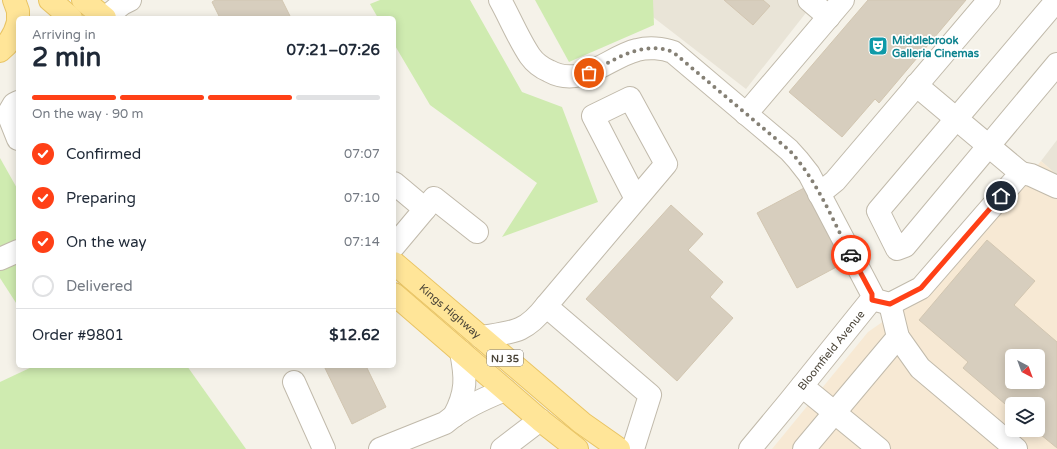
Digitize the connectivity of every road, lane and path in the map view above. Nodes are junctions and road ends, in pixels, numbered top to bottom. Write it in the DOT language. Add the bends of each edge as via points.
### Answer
graph roads {
  1 [pos="14,0"];
  2 [pos="50,0"];
  3 [pos="84,0"];
  4 [pos="130,0"];
  5 [pos="500,0"];
  6 [pos="809,0"];
  7 [pos="843,0"];
  8 [pos="989,0"];
  9 [pos="1057,0"];
  10 [pos="18,16"];
  11 [pos="69,16"];
  12 [pos="103,16"];
  13 [pos="107,16"];
  14 [pos="829,16"];
  15 [pos="16,29"];
  16 [pos="0,51"];
  17 [pos="1057,64"];
  18 [pos="916,85"];
  19 [pos="16,103"];
  20 [pos="746,114"];
  21 [pos="956,119"];
  22 [pos="16,134"];
  23 [pos="988,147"];
  24 [pos="1021,173"];
  25 [pos="396,185"];
  26 [pos="1057,187"];
  27 [pos="820,194"];
  28 [pos="636,199"];
  29 [pos="425,210"];
  30 [pos="398,232"];
  31 [pos="477,232"];
  32 [pos="16,252"];
  33 [pos="0,259"];
  34 [pos="396,265"];
  35 [pos="396,296"];
  36 [pos="881,302"];
  37 [pos="546,306"];
  38 [pos="481,337"];
  39 [pos="898,337"];
  40 [pos="461,352"];
  41 [pos="294,382"];
  42 [pos="802,386"];
  43 [pos="505,390"];
  44 [pos="834,412"];
  45 [pos="454,416"];
  46 [pos="540,420"];
  47 [pos="871,447"];
  48 [pos="324,449"];
  49 [pos="380,449"];
  50 [pos="502,449"];
  51 [pos="577,449"];
  52 [pos="619,449"];
  53 [pos="633,449"];
  54 [pos="750,449"];
  55 [pos="804,449"];
  56 [pos="1016,449"];
  1 -- 10 [label="main road"];
  2 -- 11 [label="main road"];
  3 -- 12 [label="main road"];
  4 -- 13 [label="street"];
  5 -- 20 [label="street, Bloomfield Avenue" via="531,57 541,67 553,73 575,76 589,73 638,49 665,49 673,52"];
  6 -- 14 [label="street"];
  7 -- 14 [label="street"];
  8 -- 18 [label="street"];
  9 -- 21 [label="street"];
  14 -- 20 [label="street"];
  15 -- 16 [label="main road" via="8,45"];
  17 -- 23 [label="street"];
  18 -- 21 [label="street"];
  18 -- 27 [label="street" via="835,181"];
  19 -- 22 [label="street" via="8,114"];
  20 -- 27 [label="street, Bloomfield Avenue" via="789,150 809,174"];
  21 -- 23 [label="street"];
  21 -- 23 [label="street" via="878,211 897,249 905,246"];
  23 -- 24 [label="street"];
  24 -- 26 [label="street"];
  24 -- 36 [label="street" via="921,288"];
  25 -- 29 [label="street"];
  27 -- 36 [label="street, Bloomfield Avenue" via="872,294"];
  28 -- 37 [label="street"];
  29 -- 30 [label="street"];
  29 -- 31 [label="street" via="434,198"];
  32 -- 33 [label="street"];
  34 -- 38 [label="main road, Kings Highway / NJ 35"];
  35 -- 40 [label="main road, NJ 35"];
  36 -- 39 [label="street"];
  36 -- 42 [label="street, Bloomfield Avenue"];
  37 -- 38 [label="street" via="524,327 509,333"];
  37 -- 53 [label="street" via="650,395"];
  38 -- 52 [label="main road, Kings Highway / NJ 35" via="582,423"];
  39 -- 44 [label="street"];
  39 -- 56 [label="street" via="920,368"];
  40 -- 43 [label="main road, NJ 35"];
  40 -- 45 [label="street" via="466,375 464,391"];
  41 -- 48 [label="street"];
  42 -- 44 [label="street"];
  42 -- 54 [label="street, Bloomfield Avenue"];
  43 -- 45 [label="street" via="480,400"];
  43 -- 46 [label="main road, NJ 35"];
  44 -- 47 [label="street"];
  44 -- 55 [label="street"];
  45 -- 49 [label="street" via="445,423"];
  46 -- 50 [label="street"];
  46 -- 51 [label="main road, NJ 35"];
}
